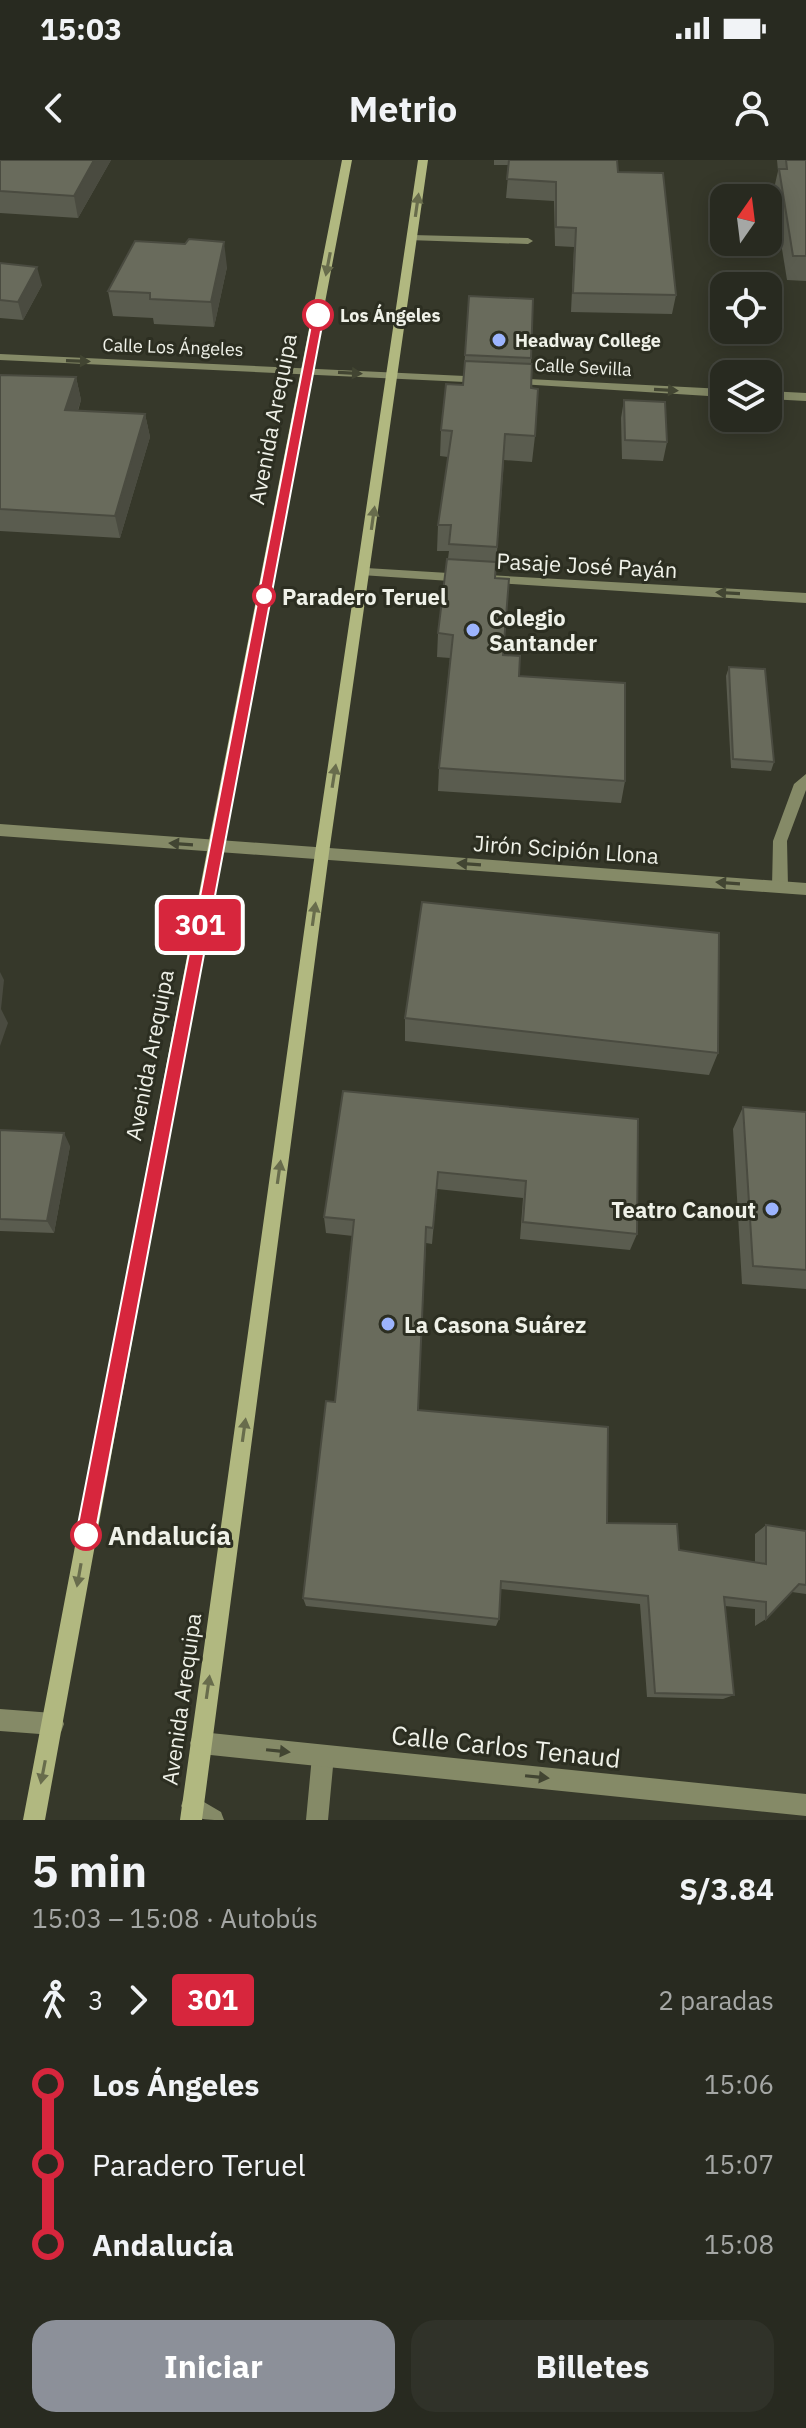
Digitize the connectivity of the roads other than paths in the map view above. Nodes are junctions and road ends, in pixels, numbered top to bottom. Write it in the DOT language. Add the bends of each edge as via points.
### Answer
graph roads {
  1 [pos="347,160"];
  2 [pos="423,160"];
  3 [pos="412,238"];
  4 [pos="528,241"];
  5 [pos="0,357"];
  6 [pos="308,371"];
  7 [pos="393,375"];
  8 [pos="710,392"];
  9 [pos="782,396"];
  10 [pos="806,397"];
  11 [pos="366,572"];
  12 [pos="806,598"];
  13 [pos="806,780"];
  14 [pos="0,830"];
  15 [pos="215,846"];
  16 [pos="322,853"];
  17 [pos="780,887"];
  18 [pos="806,889"];
  19 [pos="0,1720"];
  20 [pos="53,1724"];
  21 [pos="201,1743"];
  22 [pos="323,1756"];
  23 [pos="806,1805"];
  24 [pos="192,1813"];
  25 [pos="34,1820"];
  26 [pos="213,1820"];
  27 [pos="317,1820"];
  1 -- 6 [label="main road, Avenida Arequipa, one-way"];
  3 -- 2 [label="main road, Avenida Arequipa, one-way"];
  3 -- 4 [label="street"];
  3 -- 7 [label="main road, Avenida Arequipa"];
  5 -- 6 [label="street, Calle Los Ángeles, one-way"];
  6 -- 7 [label="street, Calle Los Ángeles, one-way"];
  6 -- 15 [label="main road, Avenida Arequipa"];
  7 -- 8 [label="street, Calle Sevilla, one-way"];
  11 -- 7 [label="main road, Avenida Arequipa, one-way"];
  9 -- 10 [label="street"];
  12 -- 11 [label="street, Pasaje José Payán, one-way"];
  16 -- 11 [label="main road, Avenida Arequipa, one-way"];
  13 -- 17 [label="street" via="780,841"];
  15 -- 14 [label="street, Jirón Scipión Llona, one-way"];
  15 -- 16 [label="street, Jirón Scipión Llona"];
  15 -- 20 [label="main road, Avenida Arequipa, one-way"];
  17 -- 16 [label="street, Jirón Scipión Llona, one-way"];
  21 -- 16 [label="main road, Avenida Arequipa, one-way"];
  17 -- 18 [label="street, Jirón Scipión Llona"];
  19 -- 20 [label="street"];
  20 -- 25 [label="main road, Avenida Arequipa, one-way"];
  21 -- 22 [label="street, Calle Carlos Tenaud, one-way"];
  21 -- 24 [label="main road, Avenida Arequipa"];
  22 -- 23 [label="street, Calle Carlos Tenaud, one-way"];
  22 -- 27 [label="street"];
  24 -- 26 [label="street"];
}
